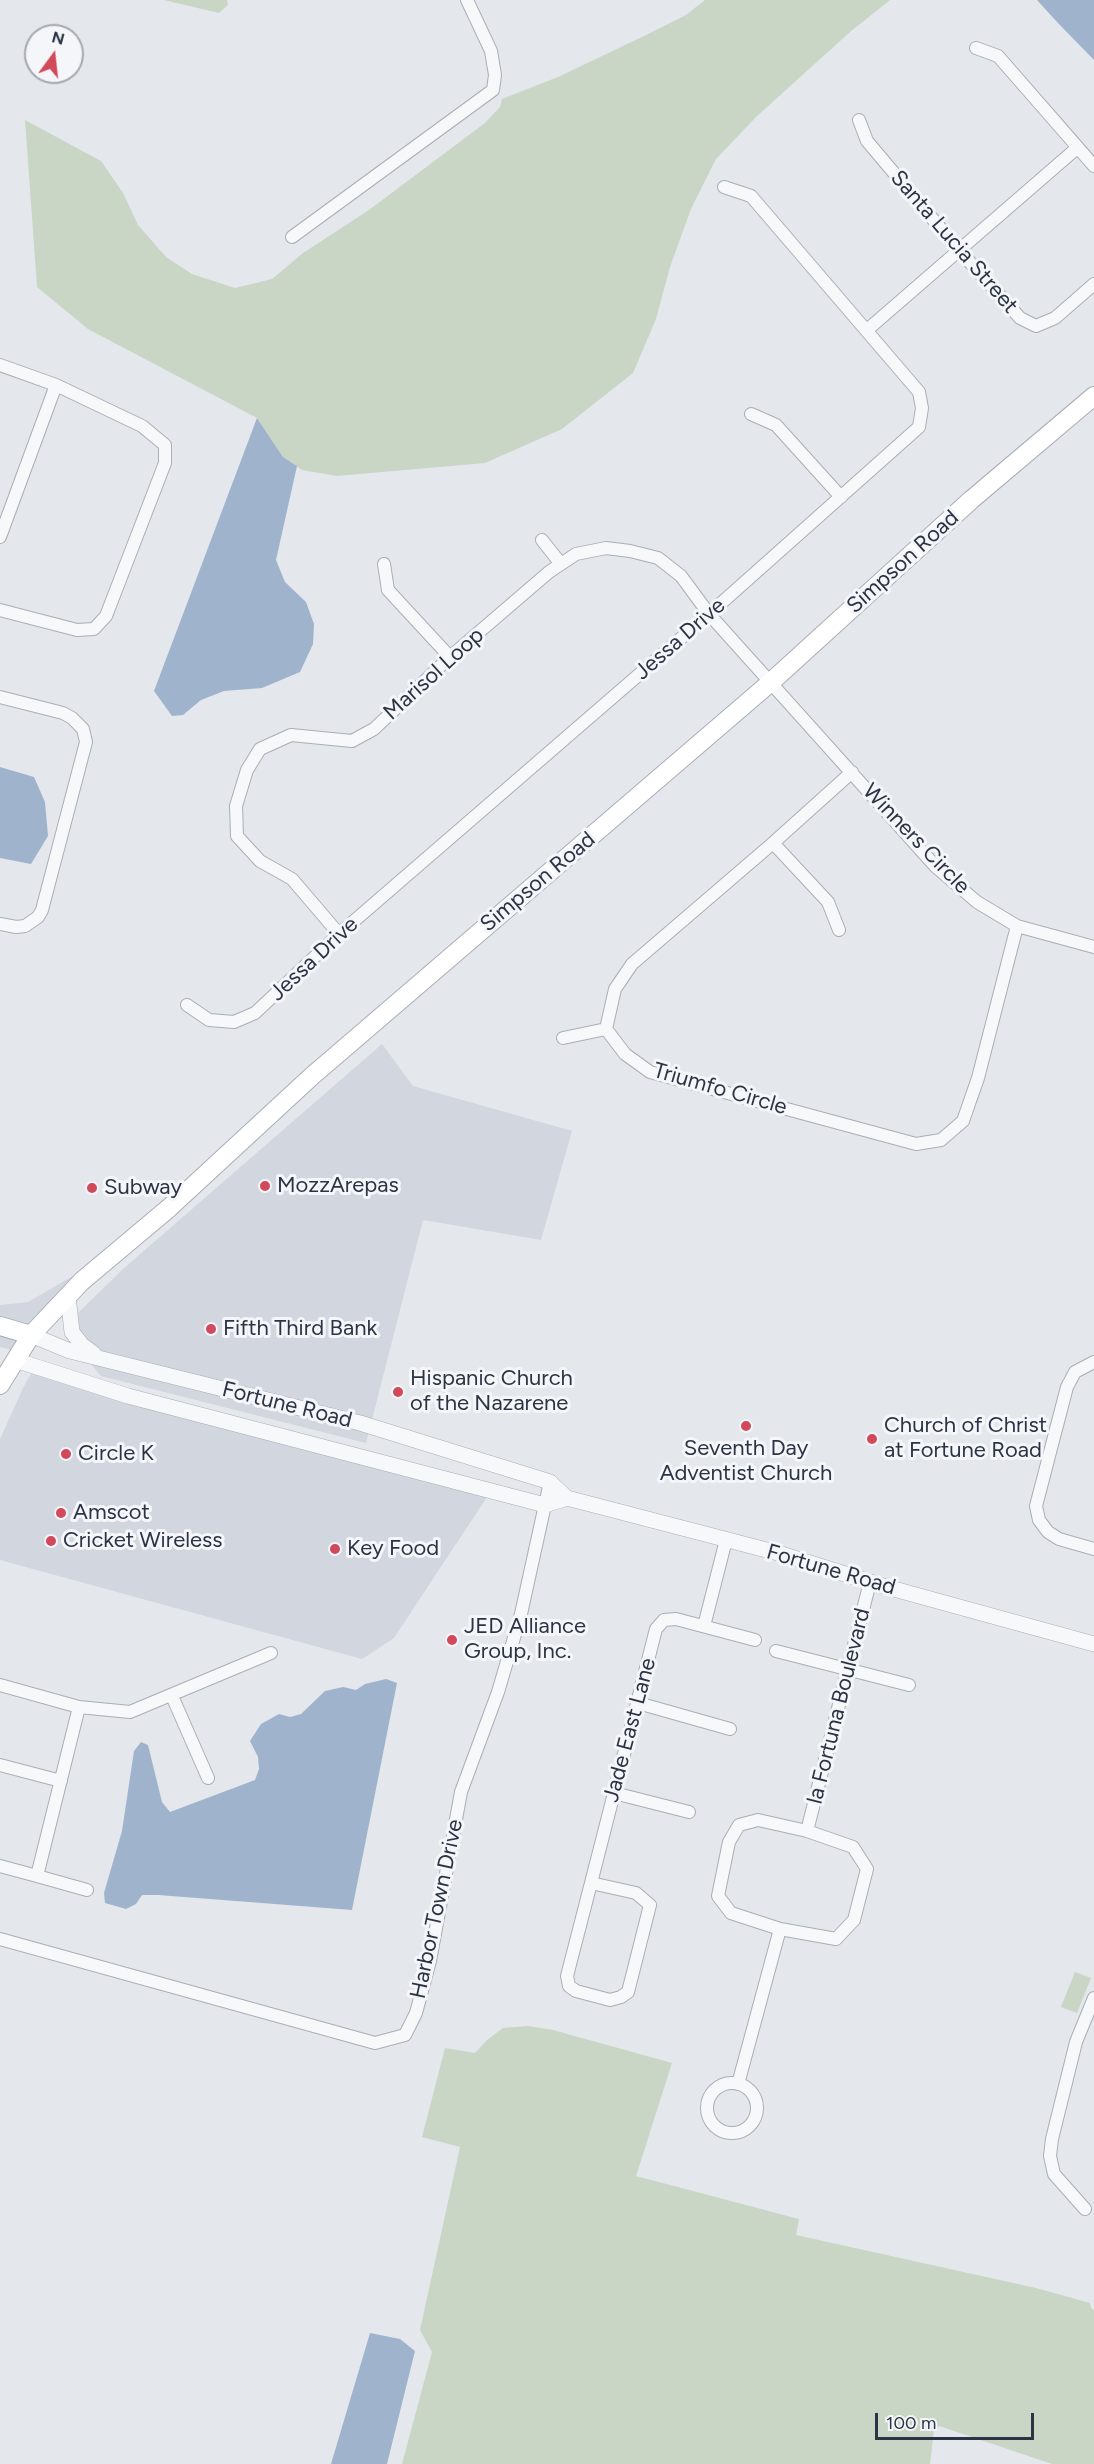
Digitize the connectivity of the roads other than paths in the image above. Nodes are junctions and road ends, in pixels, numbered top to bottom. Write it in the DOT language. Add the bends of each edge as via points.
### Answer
graph roads {
  1 [pos="467,0"];
  2 [pos="976,48"];
  3 [pos="859,120"];
  4 [pos="1077,148"];
  5 [pos="1094,166"];
  6 [pos="724,187"];
  7 [pos="292,237"];
  8 [pos="958,249"];
  9 [pos="1094,284"];
  10 [pos="867,330"];
  11 [pos="0,364"];
  12 [pos="56,385"];
  13 [pos="1094,396"];
  14 [pos="751,414"];
  15 [pos="841,497"];
  16 [pos="0,537"];
  17 [pos="542,540"];
  18 [pos="384,564"];
  19 [pos="561,564"];
  20 [pos="0,610"];
  21 [pos="710,614"];
  22 [pos="450,657"];
  23 [pos="771,682"];
  24 [pos="0,697"];
  25 [pos="852,772"];
  26 [pos="773,843"];
  27 [pos="0,924"];
  28 [pos="1017,926"];
  29 [pos="839,930"];
  30 [pos="339,934"];
  31 [pos="1094,947"];
  32 [pos="187,1005"];
  33 [pos="606,1029"];
  34 [pos="563,1038"];
  35 [pos="68,1296"];
  36 [pos="0,1326"];
  37 [pos="32,1335"];
  38 [pos="8,1358"];
  39 [pos="99,1358"];
  40 [pos="1094,1362"];
  41 [pos="0,1385"];
  42 [pos="550,1482"];
  43 [pos="567,1498"];
  44 [pos="545,1505"];
  45 [pos="726,1540"];
  46 [pos="1094,1549"];
  47 [pos="870,1582"];
  48 [pos="704,1626"];
  49 [pos="755,1640"];
  50 [pos="1094,1644"];
  51 [pos="776,1651"];
  52 [pos="271,1653"];
  53 [pos="848,1669"];
  54 [pos="0,1684"];
  55 [pos="909,1685"];
  56 [pos="172,1696"];
  57 [pos="638,1703"];
  58 [pos="79,1707"];
  59 [pos="730,1729"];
  60 [pos="0,1765"];
  61 [pos="208,1778"];
  62 [pos="61,1781"];
  63 [pos="614,1793"];
  64 [pos="689,1812"];
  65 [pos="807,1831"];
  66 [pos="0,1866"];
  67 [pos="37,1876"];
  68 [pos="591,1883"];
  69 [pos="87,1890"];
  70 [pos="780,1929"];
  71 [pos="0,1939"];
  72 [pos="1094,1998"];
  73 [pos="738,2084"];
  74 [pos="1085,2209"];
  1 -- 7 [label="street" via="491,51 493,90"];
  2 -- 4 [label="street" via="998,56"];
  3 -- 8 [label="street, Santa Lucia Street" via="867,141"];
  4 -- 5 [label="street"];
  4 -- 8 [label="street"];
  6 -- 10 [label="street, Jessa Drive" via="751,196"];
  8 -- 9 [label="street, Santa Lucia Street" via="1020,318 1036,326 1055,318"];
  8 -- 10 [label="street"];
  10 -- 15 [label="street, Jessa Drive" via="919,392 922,408 919,427"];
  11 -- 12 [label="street"];
  12 -- 16 [label="street"];
  12 -- 20 [label="street" via="142,426 165,445 165,463 106,616 94,629 77,630"];
  13 -- 23 [label="main road, Simpson Road" via="971,500"];
  14 -- 15 [label="street" via="776,425"];
  15 -- 21 [label="street, Jessa Drive"];
  17 -- 19 [label="street"];
  18 -- 22 [label="street" via="388,590"];
  19 -- 21 [label="street, Marisol Loop" via="576,554 606,548 658,558 681,576"];
  19 -- 22 [label="street, Marisol Loop"];
  21 -- 23 [label="street, Marisol Loop"];
  21 -- 30 [label="street, Jessa Drive"];
  22 -- 30 [label="street, Marisol Loop" via="374,729 352,741 291,735 260,749 247,770 236,806 237,836 260,861 292,879"];
  23 -- 25 [label="street, Winners Circle"];
  23 -- 35 [label="main road, Simpson Road" via="312,1076"];
  24 -- 27 [label="street" via="63,713 83,729 86,742 42,910 25,926"];
  25 -- 26 [label="street"];
  25 -- 28 [label="street, Winners Circle" via="936,867 976,902"];
  26 -- 29 [label="street" via="828,902"];
  26 -- 33 [label="street" via="632,964 615,989"];
  28 -- 31 [label="street, Winners Circle"];
  28 -- 33 [label="street, Triumfo Circle" via="963,1121 941,1140 916,1144 650,1072 625,1054"];
  30 -- 32 [label="street, Jessa Drive" via="255,1013 234,1022 209,1020"];
  33 -- 34 [label="street"];
  35 -- 37 [label="main road, Simpson Road"];
  35 -- 39 [label="street" via="72,1332 82,1346"];
  36 -- 37 [label="main road, Fortune Road"];
  37 -- 38 [label="main road, Simpson Road"];
  37 -- 39 [label="street, Fortune Road"];
  38 -- 41 [label="main road, Simpson Road"];
  38 -- 44 [label="street, Fortune Road" via="128,1396"];
  39 -- 42 [label="street, Fortune Road" via="360,1423"];
  40 -- 46 [label="street" via="1075,1372 1067,1387 1036,1506 1039,1520 1048,1532"];
  42 -- 43 [label="street, Fortune Road"];
  42 -- 44 [label="street, Harbor Town Drive"];
  43 -- 44 [label="street"];
  43 -- 45 [label="street, Fortune Road"];
  44 -- 71 [label="street, Harbor Town Drive" via="521,1614 498,1692 461,1792 430,1961 416,2013 405,2035 375,2043"];
  45 -- 47 [label="street, Fortune Road"];
  45 -- 48 [label="street"];
  47 -- 50 [label="street, Fortune Road"];
  47 -- 53 [label="street, la Fortuna Boulevard"];
  48 -- 49 [label="street, Jade East Lane"];
  48 -- 57 [label="street, Jade East Lane" via="664,1620 657,1629"];
  51 -- 53 [label="street"];
  52 -- 56 [label="street"];
  53 -- 55 [label="street"];
  53 -- 65 [label="street, la Fortuna Boulevard"];
  54 -- 58 [label="street"];
  56 -- 58 [label="street" via="130,1712"];
  56 -- 61 [label="street"];
  57 -- 59 [label="street"];
  57 -- 63 [label="street, Jade East Lane"];
  58 -- 62 [label="street"];
  60 -- 62 [label="street"];
  62 -- 67 [label="street"];
  63 -- 64 [label="street"];
  63 -- 68 [label="street, Jade East Lane"];
  65 -- 70 [label="street, la Fortuna Boulevard" via="853,1847 867,1869 854,1920 836,1939"];
  65 -- 70 [label="street, la Fortuna Boulevard" via="758,1820 739,1825 729,1842 718,1896 731,1913"];
  66 -- 67 [label="street"];
  67 -- 69 [label="street"];
  68 -- 68 [label="street, Jade East Lane" via="636,1893 650,1905 628,1992 610,2000 576,1991 569,1986 567,1976"];
  70 -- 73 [label="street"];
  72 -- 74 [label="street" via="1076,2042 1050,2156 1054,2174"];
  73 -- 73 [label="street" via="716,2089 708,2102 713,2125 727,2132 744,2130 755,2118 757,2109 752,2093"];
}
